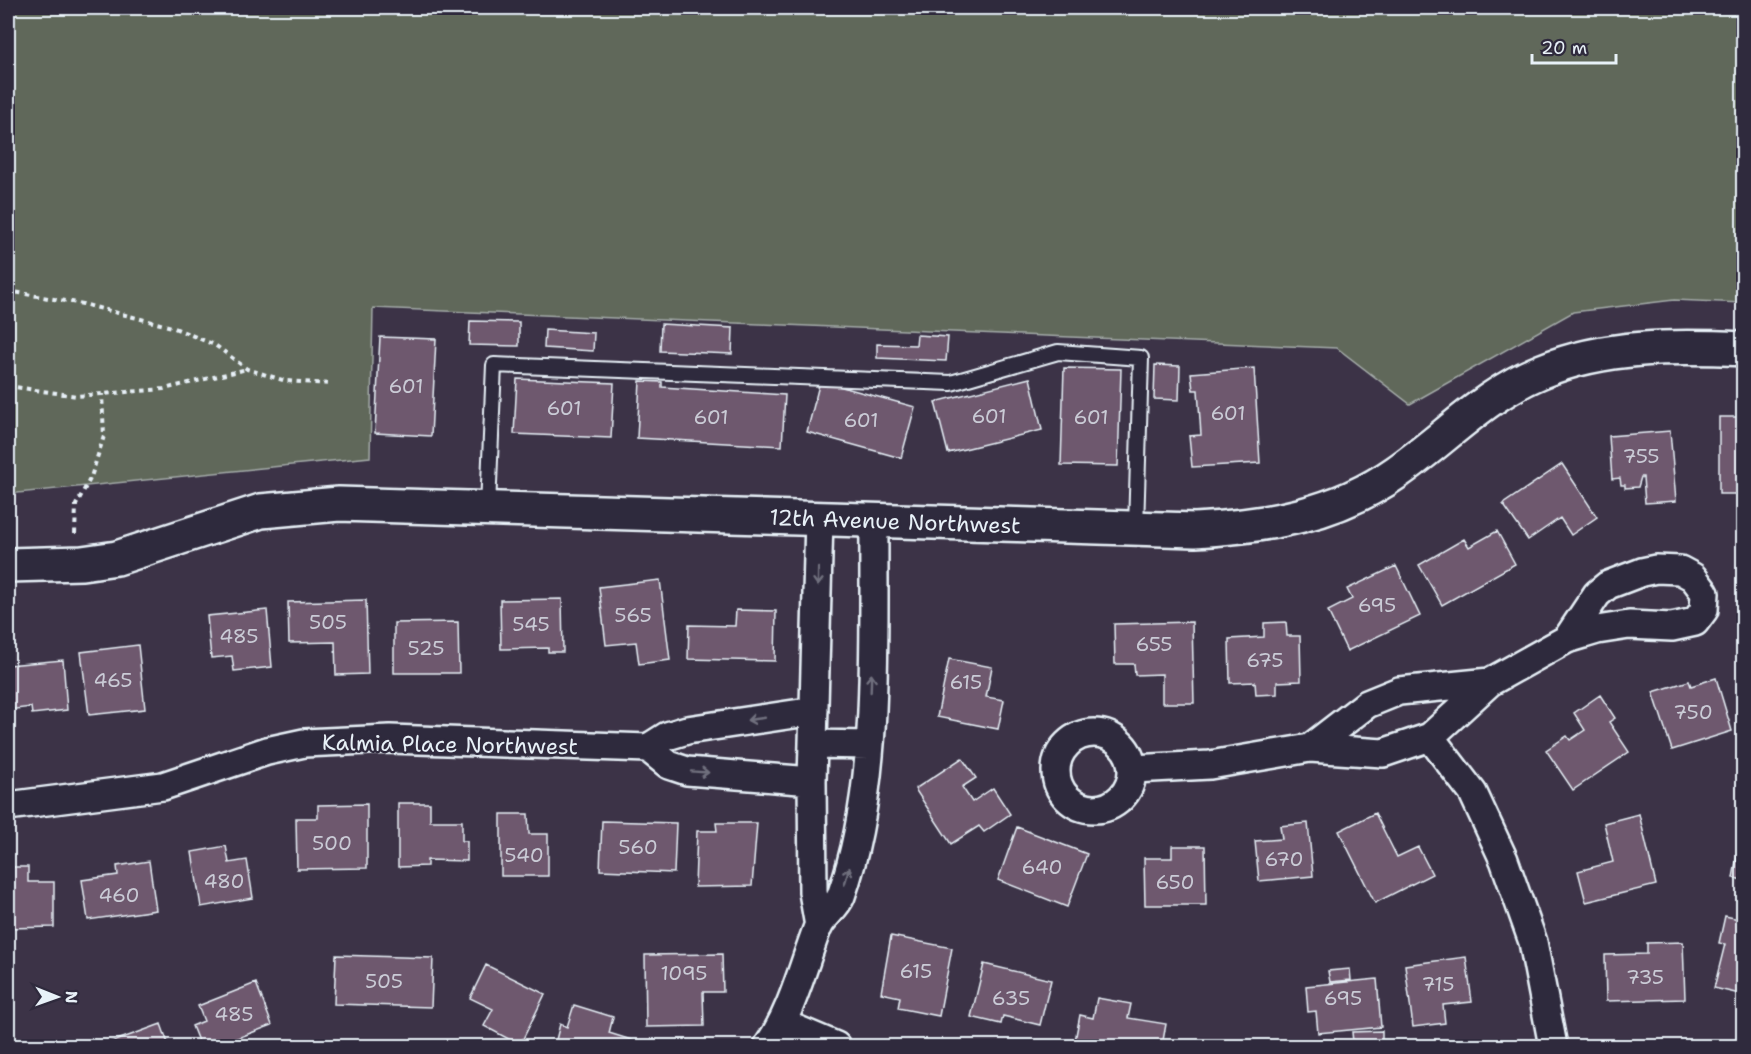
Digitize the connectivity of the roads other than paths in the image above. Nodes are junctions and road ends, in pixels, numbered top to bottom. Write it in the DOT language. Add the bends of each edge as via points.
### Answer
graph roads {
  1 [pos="1743,350"];
  2 [pos="488,507"];
  3 [pos="819,518"];
  4 [pos="874,520"];
  5 [pos="1136,529"];
  6 [pos="8,564"];
  7 [pos="1567,639"];
  8 [pos="1490,682"];
  9 [pos="814,711"];
  10 [pos="1430,737"];
  11 [pos="813,744"];
  12 [pos="869,745"];
  13 [pos="648,748"];
  14 [pos="1310,748"];
  15 [pos="1133,769"];
  16 [pos="812,782"];
  17 [pos="8,806"];
  18 [pos="819,926"];
  19 [pos="784,1024"];
  20 [pos="768,1047"];
  21 [pos="836,1047"];
  22 [pos="1553,1047"];
  1 -- 5 [label="street, 12th Avenue Northwest" via="1623,350 1586,357 1541,371 1496,395 1396,473 1330,508 1298,519 1234,528"];
  2 -- 3 [label="street, 12th Avenue Northwest"];
  2 -- 5 [label="lane" via="494,365 951,383 1058,352 1141,358"];
  2 -- 6 [label="street, 12th Avenue Northwest" via="339,504 261,511 117,558 82,563"];
  3 -- 4 [label="street, 12th Avenue Northwest"];
  3 -- 9 [label="street, one-way"];
  4 -- 5 [label="street, 12th Avenue Northwest"];
  12 -- 4 [label="street, one-way"];
  7 -- 7 [label="street" via="1629,625 1672,627 1695,622 1704,610 1705,593 1693,577 1680,570 1642,572 1608,585 1597,594"];
  7 -- 8 [label="street"];
  8 -- 10 [label="street"];
  8 -- 14 [label="street" via="1399,691 1368,704"];
  9 -- 11 [label="street"];
  9 -- 13 [label="street, one-way" via="687,730"];
  10 -- 14 [label="street" via="1383,753"];
  10 -- 22 [label="street" via="1473,793 1504,860 1533,942"];
  11 -- 12 [label="street"];
  11 -- 16 [label="street"];
  18 -- 12 [label="street, one-way" via="840,899 852,858"];
  13 -- 16 [label="street, one-way" via="669,765 687,771"];
  13 -- 17 [label="street, Kalmia Place Northwest" via="390,739 313,742 267,751 163,786"];
  14 -- 15 [label="street" via="1210,765"];
  16 -- 18 [label="street" via="813,892"];
  18 -- 19 [label="street"];
  19 -- 20 [label="street"];
  19 -- 21 [label="street"];
}
